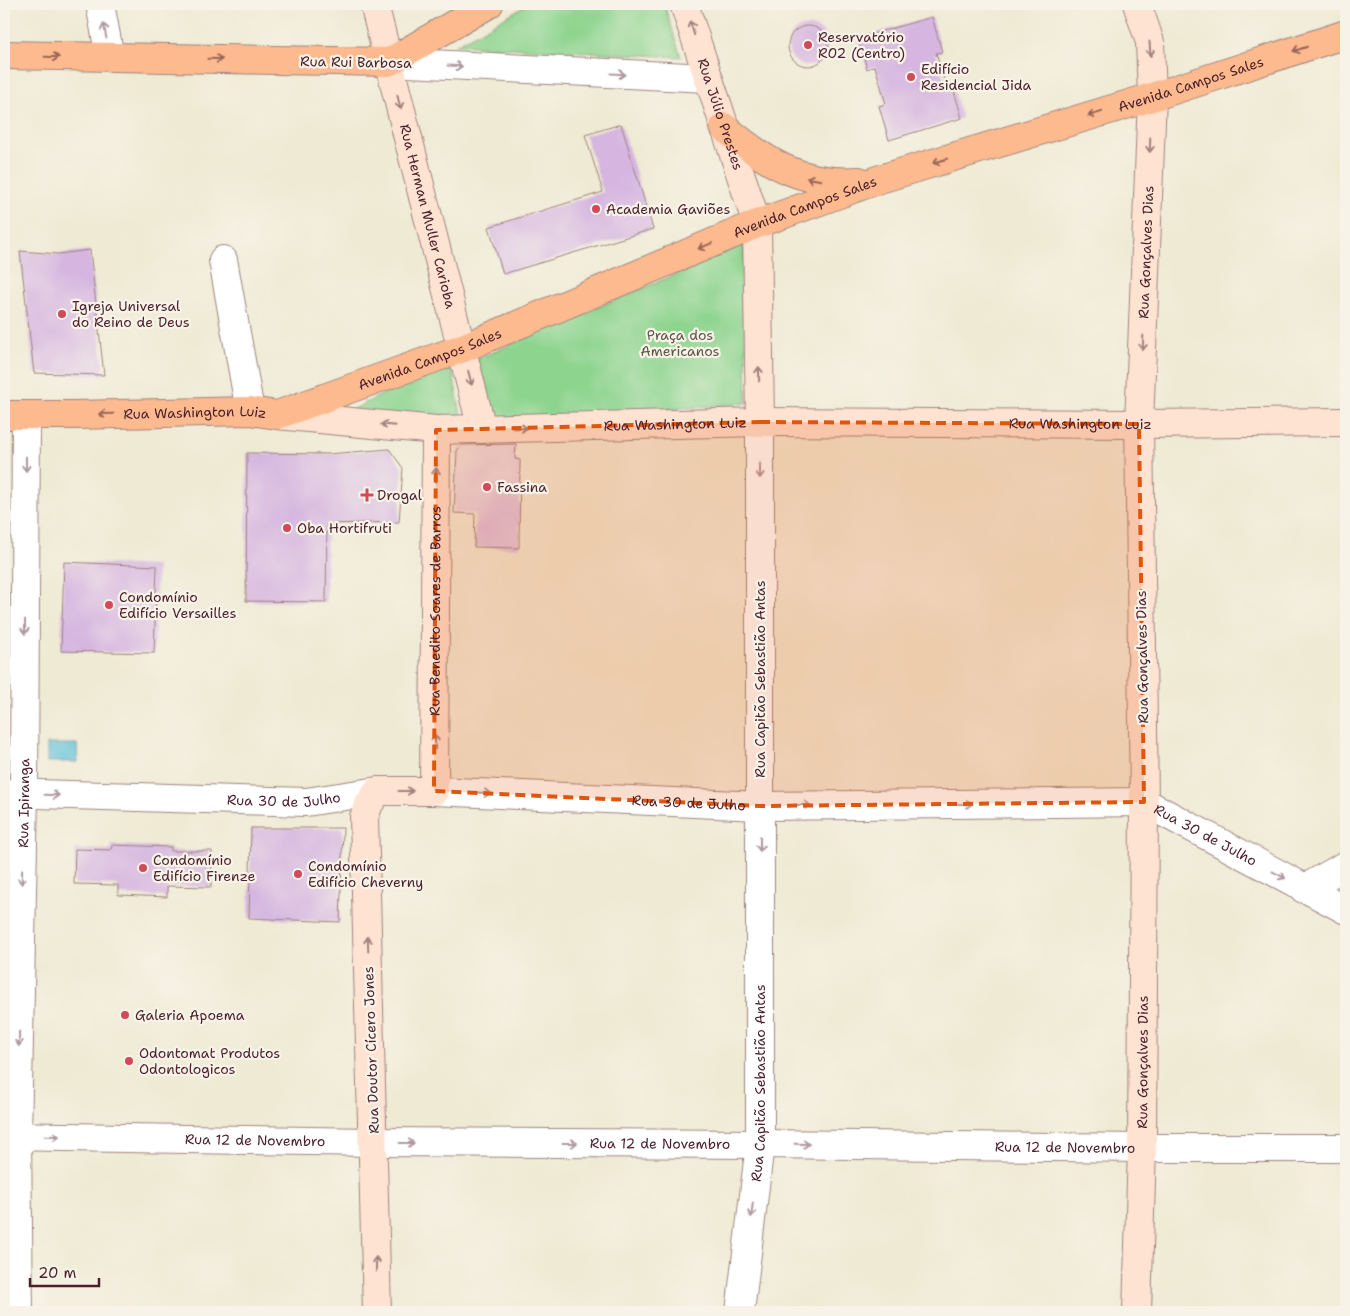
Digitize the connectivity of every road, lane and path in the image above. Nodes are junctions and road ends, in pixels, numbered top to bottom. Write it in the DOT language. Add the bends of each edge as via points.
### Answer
graph roads {
  1 [pos="100,4"];
  2 [pos="374,4"];
  3 [pos="489,4"];
  4 [pos="684,4"];
  5 [pos="1137,4"];
  6 [pos="1346,34"];
  7 [pos="4,55"];
  8 [pos="110,57"];
  9 [pos="389,62"];
  10 [pos="708,78"];
  11 [pos="1152,97"];
  12 [pos="724,127"];
  13 [pos="880,179"];
  14 [pos="757,224"];
  15 [pos="223,260"];
  16 [pos="463,348"];
  17 [pos="250,411"];
  18 [pos="277,414"];
  19 [pos="15,415"];
  20 [pos="760,422"];
  21 [pos="1346,422"];
  22 [pos="1139,424"];
  23 [pos="482,429"];
  24 [pos="436,430"];
  25 [pos="378,791"];
  26 [pos="434,791"];
  27 [pos="14,794"];
  28 [pos="1144,802"];
  29 [pos="760,806"];
  30 [pos="1346,865"];
  31 [pos="1304,889"];
  32 [pos="1346,910"];
  33 [pos="11,1136"];
  34 [pos="374,1142"];
  35 [pos="760,1144"];
  36 [pos="1142,1148"];
  37 [pos="1346,1148"];
  38 [pos="19,1312"];
  39 [pos="377,1312"];
  40 [pos="740,1312"];
  41 [pos="1137,1312"];
  8 -- 1 [label="street, one-way"];
  2 -- 9 [label="main road, Rua Herman Muller Carioba"];
  3 -- 9 [label="main road"];
  10 -- 4 [label="main road, Rua Júlio Prestes, one-way"];
  5 -- 11 [label="main road, Rua Gonçalves Dias, one-way" via="1150,42"];
  6 -- 11 [label="main road, Avenida Campos Sales, one-way"];
  7 -- 8 [label="main road, Rua Rui Barbosa, one-way"];
  8 -- 9 [label="main road, Rua Rui Barbosa, one-way"];
  9 -- 10 [label="street, Rua Rui Barbosa, one-way"];
  9 -- 16 [label="main road, Rua Herman Muller Carioba, one-way"];
  10 -- 12 [label="main road, Rua Júlio Prestes"];
  11 -- 13 [label="main road, Avenida Campos Sales, one-way"];
  11 -- 22 [label="main road, Rua Gonçalves Dias, one-way"];
  13 -- 12 [label="main road, one-way" via="833,182 802,176 771,163"];
  12 -- 14 [label="main road, Rua Júlio Prestes"];
  13 -- 14 [label="main road, Avenida Campos Sales"];
  14 -- 16 [label="main road, Avenida Campos Sales, one-way"];
  20 -- 14 [label="main road, Rua Capitão Sebastião Antas, one-way"];
  15 -- 17 [label="street"];
  16 -- 18 [label="main road, Avenida Campos Sales"];
  16 -- 23 [label="main road, Rua Herman Muller Carioba, one-way"];
  17 -- 18 [label="main road, Rua Washington Luiz"];
  17 -- 19 [label="main road, Rua Washington Luiz, one-way"];
  24 -- 18 [label="main road, Rua Washington Luiz, one-way"];
  19 -- 27 [label="street, Rua Ipiranga, one-way"];
  20 -- 22 [label="main road, Rua Washington Luiz"];
  23 -- 20 [label="main road, Rua Washington Luiz, one-way"];
  20 -- 29 [label="street, Rua Capitão Sebastião Antas, one-way"];
  21 -- 22 [label="main road, Rua Washington Luiz"];
  22 -- 28 [label="main road, Rua Gonçalves Dias"];
  23 -- 24 [label="main road, Rua Washington Luiz"];
  26 -- 24 [label="main road, Rua Benedito Soares de Barros, one-way"];
  25 -- 26 [label="main road, Rua 30 de Julho, one-way"];
  27 -- 25 [label="street, Rua 30 de Julho, one-way" via="306,802"];
  34 -- 25 [label="main road, Rua Doutor Cícero Jones, one-way" via="364,817"];
  26 -- 29 [label="street, Rua 30 de Julho, one-way"];
  27 -- 33 [label="street, Rua Ipiranga, one-way"];
  29 -- 28 [label="street, Rua 30 de Julho, one-way"];
  28 -- 31 [label="street, Rua 30 de Julho, one-way"];
  28 -- 36 [label="main road, Rua Gonçalves Dias"];
  29 -- 35 [label="street, Rua Capitão Sebastião Antas, one-way"];
  30 -- 31 [label="street"];
  31 -- 32 [label="street, Rua 30 de Julho"];
  33 -- 34 [label="street, Rua 12 de Novembro, one-way"];
  33 -- 38 [label="street, Rua Ipiranga"];
  34 -- 35 [label="street, Rua 12 de Novembro, one-way"];
  39 -- 34 [label="main road, Rua Doutor Cícero Jones, one-way"];
  35 -- 36 [label="street, Rua 12 de Novembro, one-way"];
  35 -- 40 [label="street, Rua Capitão Sebastião Antas, one-way"];
  36 -- 37 [label="street, Rua 12 de Novembro"];
  36 -- 41 [label="main road, Rua Gonçalves Dias"];
}
